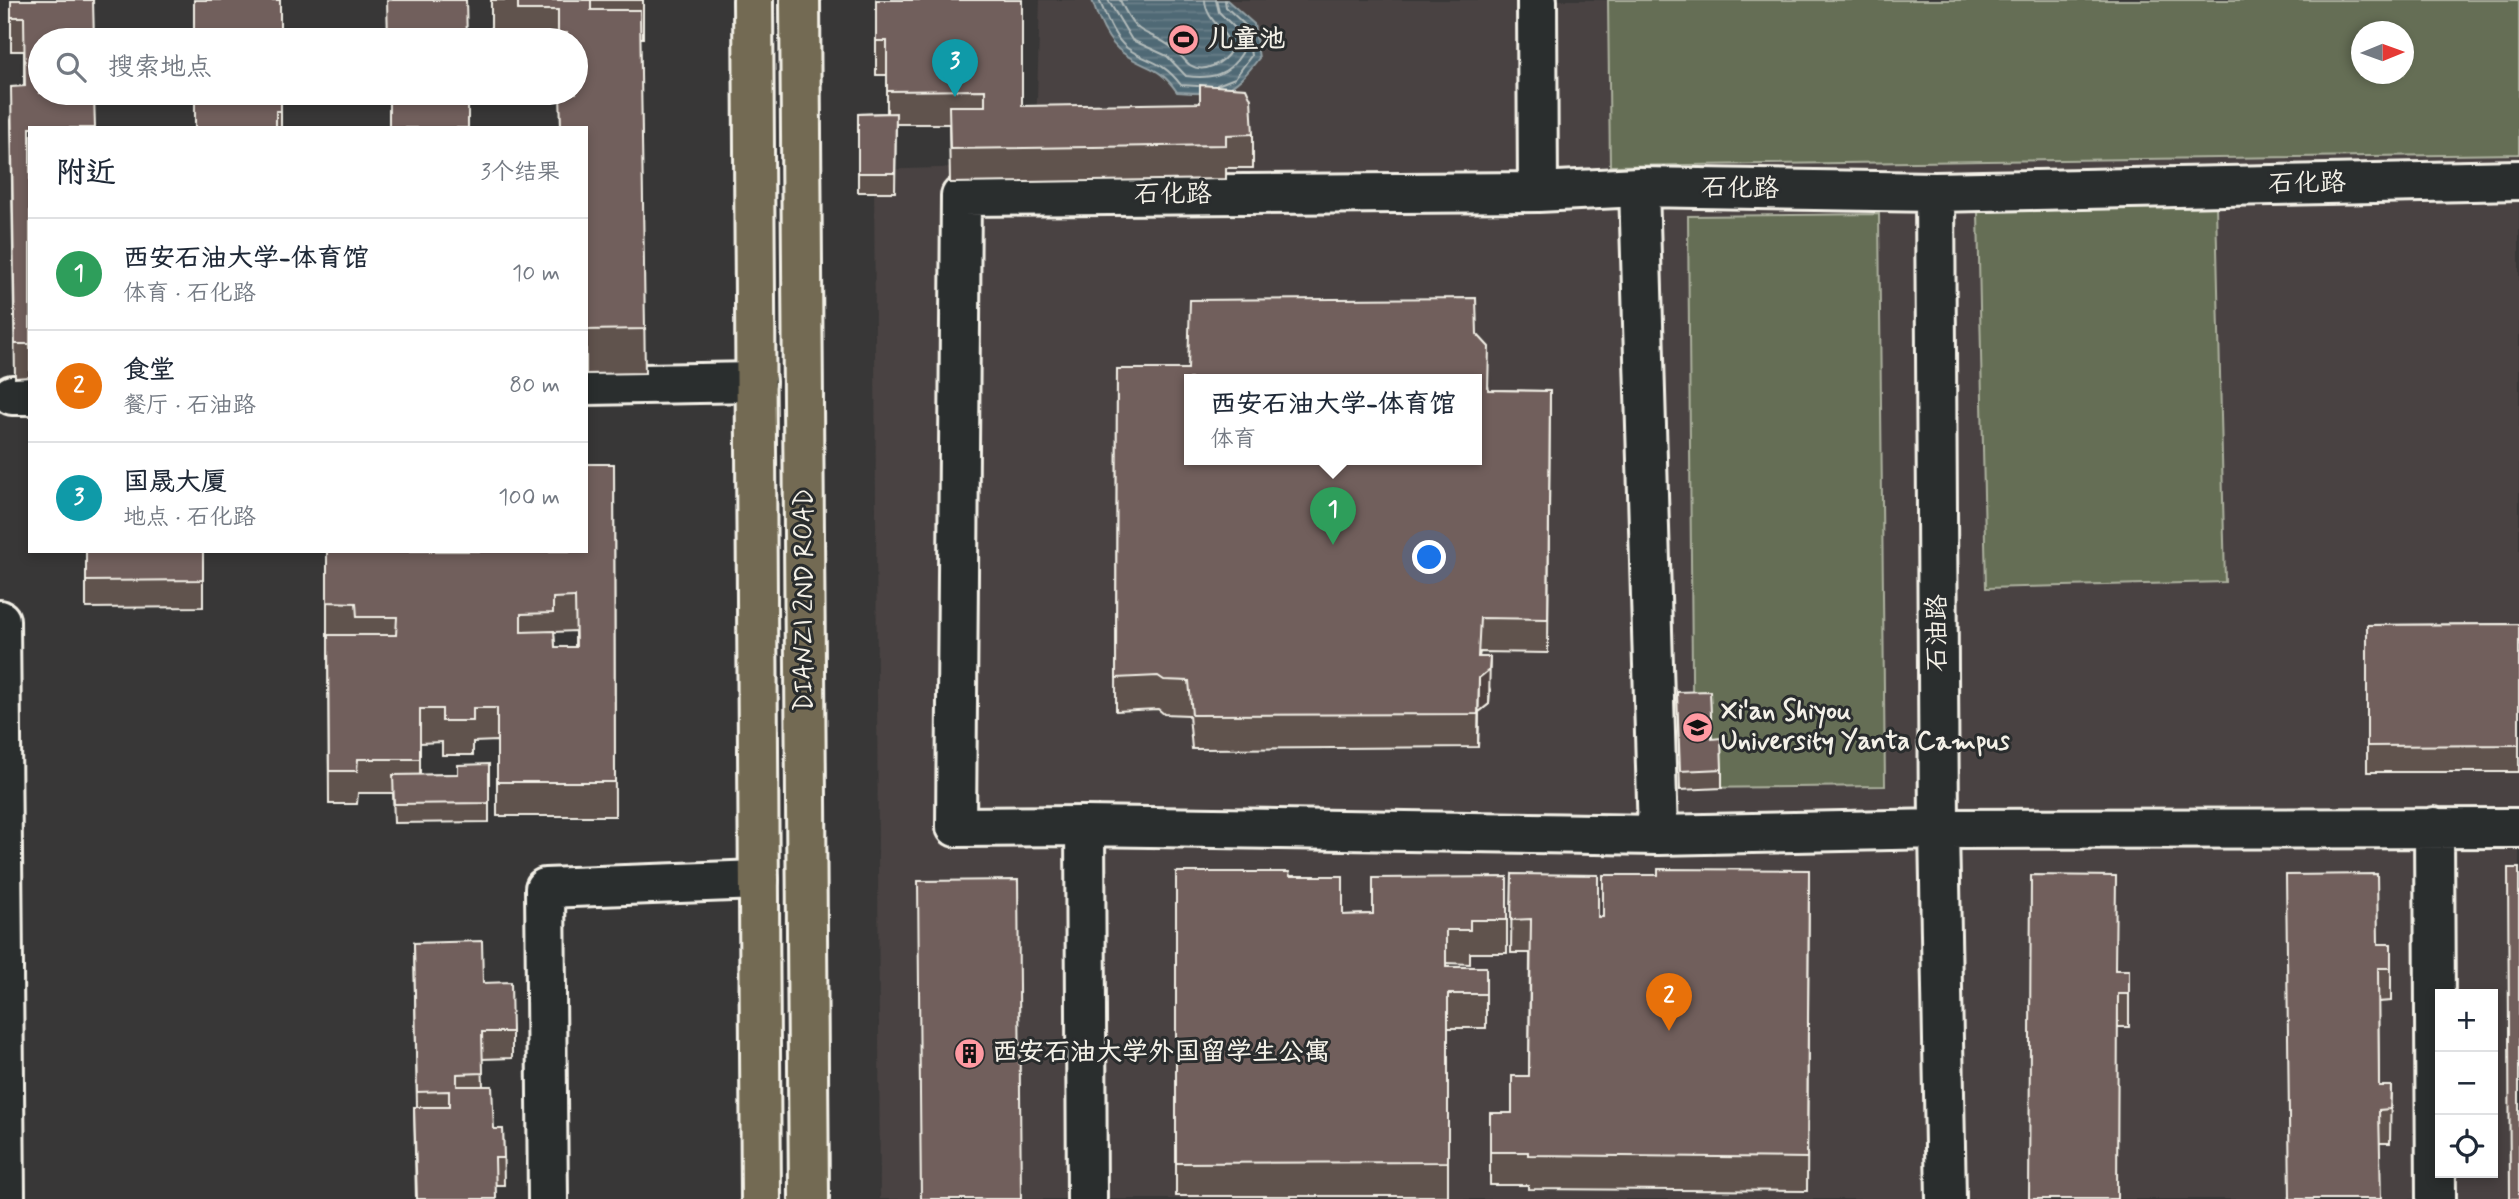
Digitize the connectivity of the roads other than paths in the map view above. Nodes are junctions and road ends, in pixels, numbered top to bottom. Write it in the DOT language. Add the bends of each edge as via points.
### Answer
graph roads {
  1 [pos="753,0"];
  2 [pos="800,0"];
  3 [pos="1537,0"];
  4 [pos="2519,180"];
  5 [pos="1639,187"];
  6 [pos="1538,192"];
  7 [pos="1935,192"];
  8 [pos="756,382"];
  9 [pos="588,385"];
  10 [pos="0,620"];
  11 [pos="1085,826"];
  12 [pos="2434,827"];
  13 [pos="2519,828"];
  14 [pos="1939,829"];
  15 [pos="1658,835"];
  16 [pos="758,880"];
  17 [pos="5,1199"];
  18 [pos="548,1199"];
  19 [pos="761,1199"];
  20 [pos="809,1199"];
  21 [pos="1087,1199"];
  22 [pos="1946,1199"];
  23 [pos="2436,1199"];
  1 -- 8 [label="main road, DIANZI 2ND ROAD"];
  2 -- 20 [label="main road, DIANZI 2ND ROAD"];
  3 -- 6 [label="street"];
  4 -- 7 [label="street, 石化路"];
  5 -- 6 [label="street, 石化路"];
  5 -- 7 [label="street, 石化路"];
  5 -- 15 [label="street"];
  6 -- 11 [label="street, 石化路" via="961,197 956,827"];
  7 -- 14 [label="street, 石油路"];
  8 -- 9 [label="street"];
  8 -- 16 [label="main road, DIANZI 2ND ROAD"];
  10 -- 17 [label="street"];
  11 -- 15 [label="street"];
  11 -- 21 [label="street"];
  12 -- 13 [label="street"];
  12 -- 14 [label="street"];
  12 -- 23 [label="street"];
  14 -- 15 [label="street"];
  14 -- 22 [label="street, 石油路"];
  16 -- 18 [label="street" via="545,888"];
  16 -- 19 [label="main road, DIANZI 2ND ROAD"];
}
